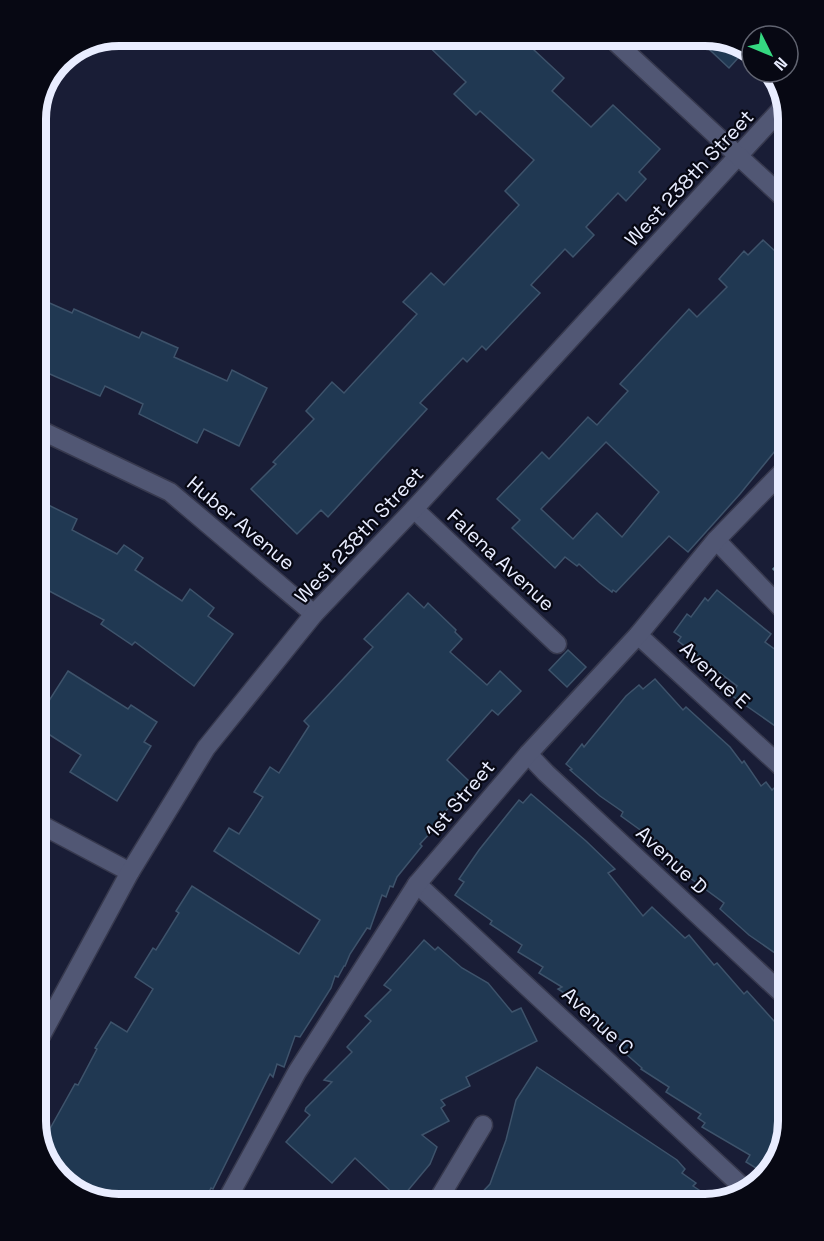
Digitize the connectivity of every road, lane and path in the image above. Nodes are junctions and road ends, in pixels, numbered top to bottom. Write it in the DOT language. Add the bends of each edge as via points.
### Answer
graph roads {
  1 [pos="621,47"];
  2 [pos="777,113"];
  3 [pos="739,156"];
  4 [pos="778,193"];
  5 [pos="47,433"];
  6 [pos="778,476"];
  7 [pos="414,509"];
  8 [pos="716,540"];
  9 [pos="778,605"];
  10 [pos="314,614"];
  11 [pos="638,635"];
  12 [pos="557,644"];
  13 [pos="528,754"];
  14 [pos="778,764"];
  15 [pos="47,828"];
  16 [pos="130,872"];
  17 [pos="417,884"];
  18 [pos="778,990"];
  19 [pos="47,1025"];
  20 [pos="483,1125"];
  21 [pos="741,1185"];
  22 [pos="230,1194"];
  23 [pos="442,1194"];
  1 -- 3 [label="street"];
  2 -- 3 [label="street, West 238th Street"];
  3 -- 4 [label="street"];
  3 -- 7 [label="street, West 238th Street"];
  5 -- 10 [label="street, Huber Avenue" via="170,492"];
  6 -- 8 [label="street, 1st Street"];
  7 -- 10 [label="street, West 238th Street"];
  7 -- 12 [label="street, Falena Avenue"];
  8 -- 9 [label="street"];
  8 -- 11 [label="street, 1st Street"];
  10 -- 16 [label="street, West 238th Street" via="207,748"];
  11 -- 13 [label="street, 1st Street"];
  11 -- 14 [label="street, Avenue E"];
  13 -- 17 [label="street, 1st Street"];
  13 -- 18 [label="street, Avenue D"];
  15 -- 16 [label="street"];
  16 -- 19 [label="street, West 238th Street"];
  17 -- 21 [label="street, Avenue C"];
  17 -- 22 [label="street, 1st Street" via="297,1072"];
  20 -- 23 [label="street"];
}
